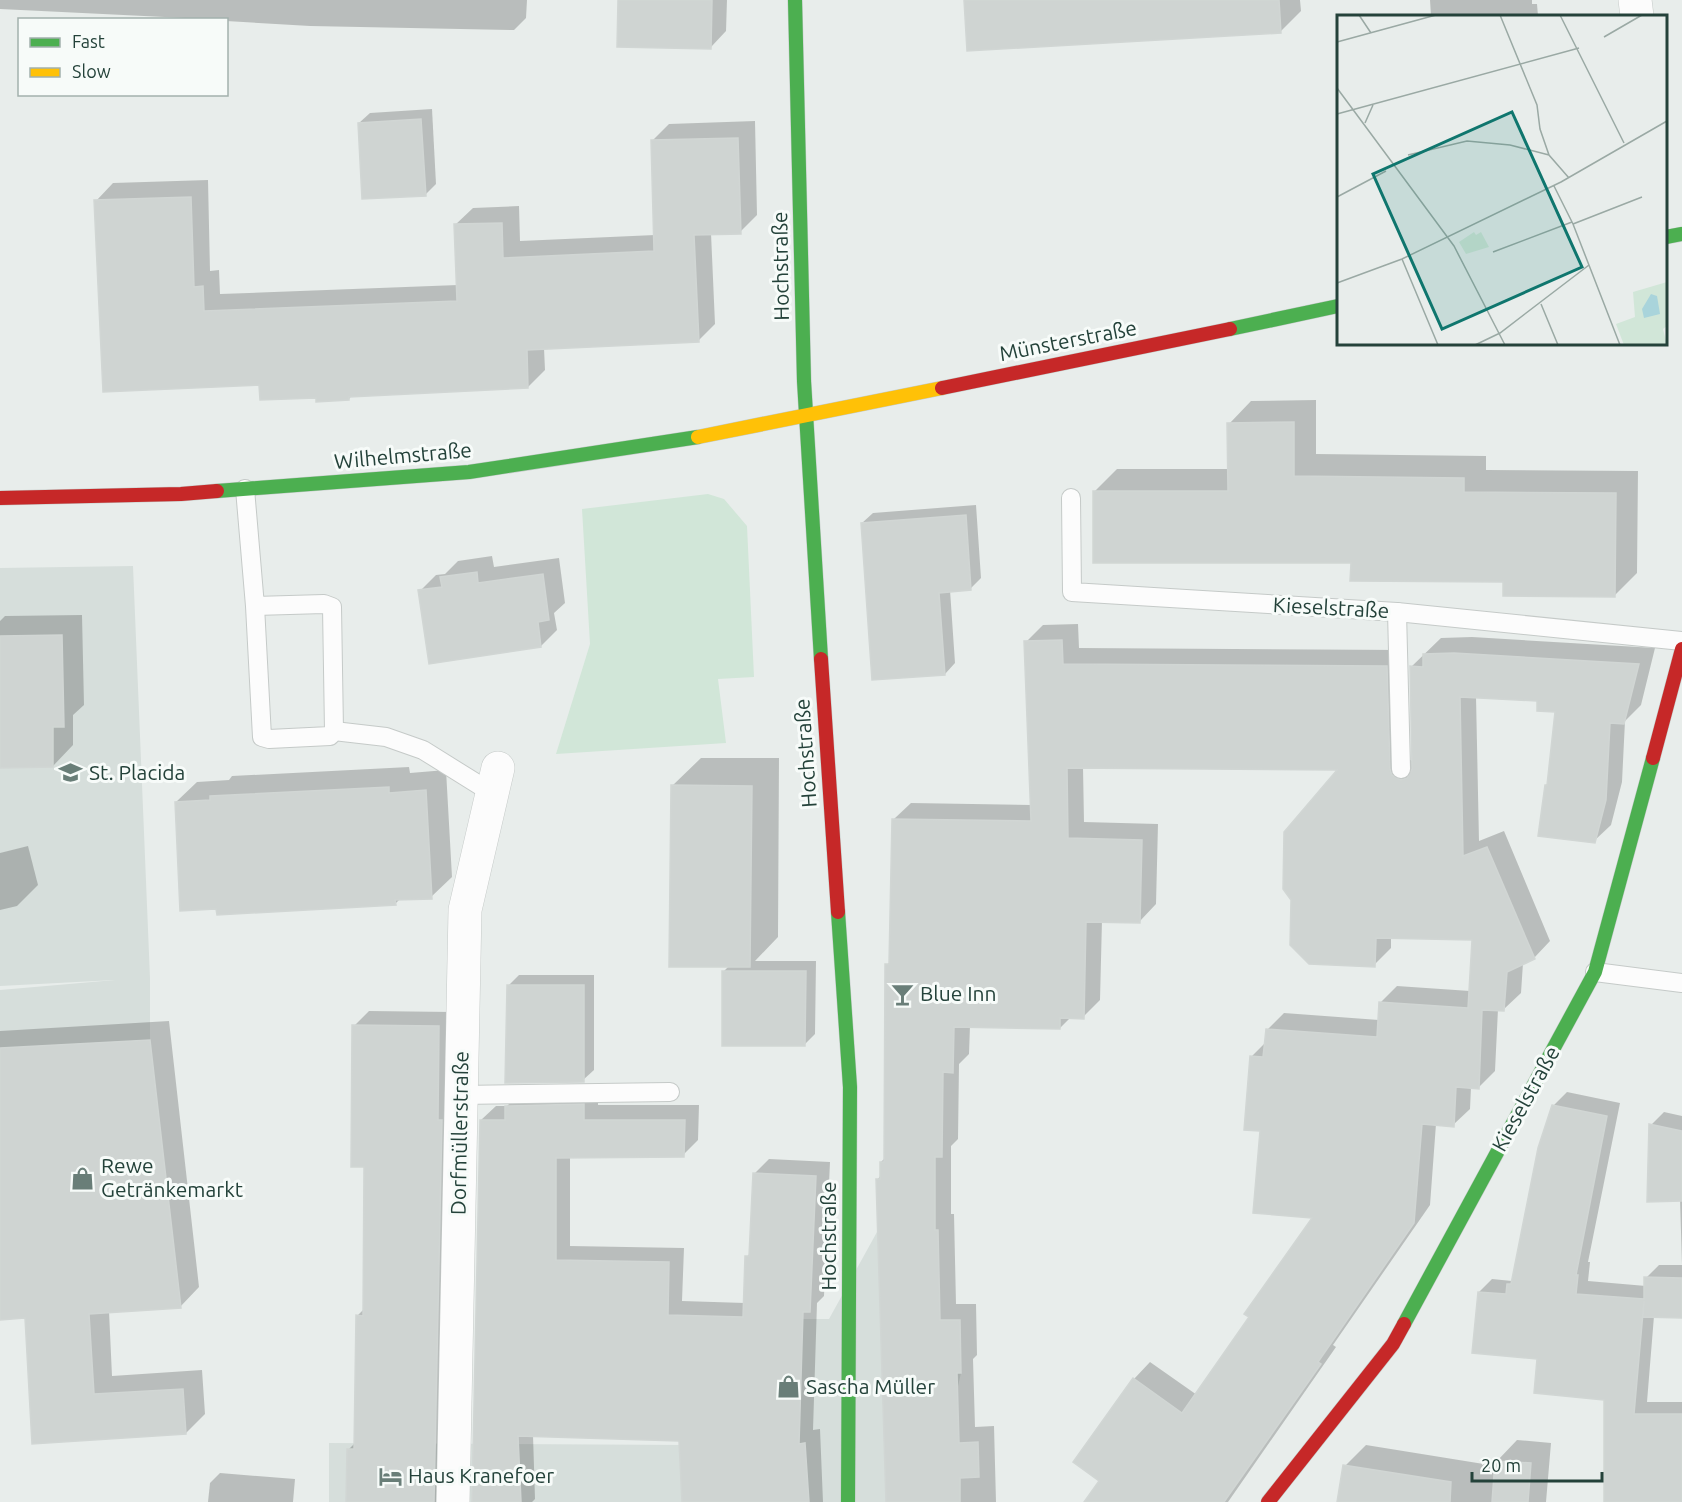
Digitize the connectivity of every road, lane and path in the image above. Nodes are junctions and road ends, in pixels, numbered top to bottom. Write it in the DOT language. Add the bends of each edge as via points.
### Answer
graph roads {
  1 [pos="795,0"];
  2 [pos="1635,0"];
  3 [pos="1637,15"];
  4 [pos="1682,234"];
  5 [pos="1667,237"];
  6 [pos="1337,306"];
  7 [pos="806,416"];
  8 [pos="245,489"];
  9 [pos="0,498"];
  10 [pos="1071,498"];
  11 [pos="255,606"];
  12 [pos="1397,612"];
  13 [pos="1682,641"];
  14 [pos="1682,649"];
  15 [pos="334,731"];
  16 [pos="1401,769"];
  17 [pos="495,781"];
  18 [pos="1595,972"];
  19 [pos="1682,983"];
  20 [pos="670,1092"];
  21 [pos="461,1095"];
  22 [pos="453,1502"];
  23 [pos="848,1502"];
  24 [pos="1269,1502"];
  1 -- 7 [label="street, Hochstraße"];
  2 -- 3 [label="street"];
  4 -- 5 [label="street"];
  6 -- 7 [label="street, Münsterstraße"];
  7 -- 8 [label="street, Wilhelmstraße" via="704,436 469,472"];
  7 -- 23 [label="street, Hochstraße" via="850,1087"];
  8 -- 9 [label="street, Wilhelmstraße"];
  8 -- 11 [label="lane"];
  10 -- 12 [label="lane, Kieselstraße" via="1072,592"];
  11 -- 15 [label="lane" via="332,607"];
  11 -- 15 [label="lane" via="262,737 326,737"];
  12 -- 13 [label="lane, Kieselstraße"];
  12 -- 16 [label="lane"];
  14 -- 18 [label="street, Kieselstraße"];
  15 -- 17 [label="lane" via="386,737"];
  17 -- 21 [label="street, Dorfmüllerstraße" via="465,910"];
  18 -- 19 [label="lane"];
  18 -- 24 [label="street, Kieselstraße" via="1393,1344"];
  20 -- 21 [label="lane"];
  21 -- 22 [label="street, Dorfmüllerstraße"];
}
